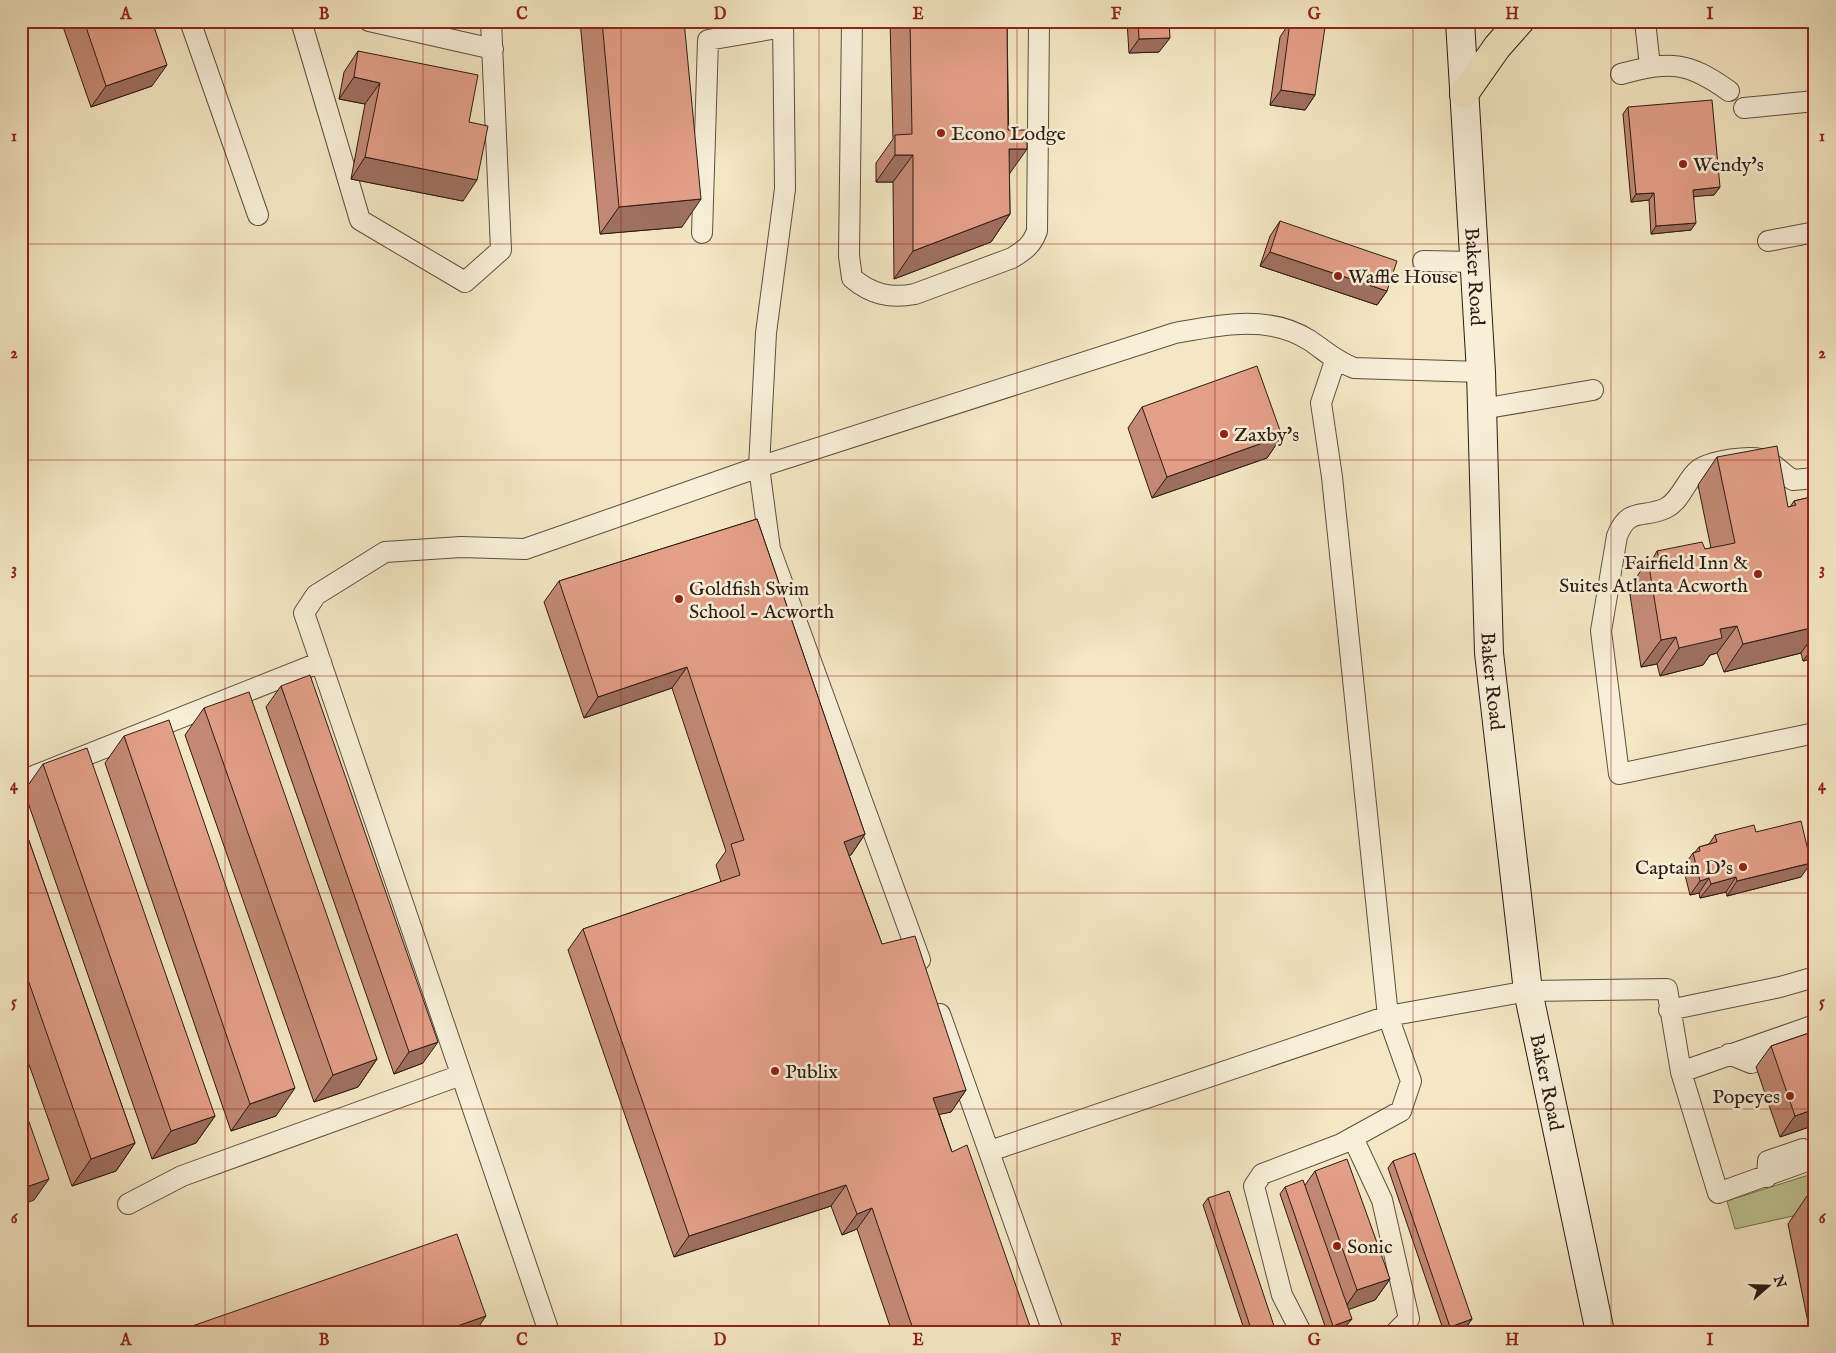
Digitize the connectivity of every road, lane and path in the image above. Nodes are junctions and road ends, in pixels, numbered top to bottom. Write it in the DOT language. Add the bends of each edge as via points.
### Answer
graph roads {
  1 [pos="190,21"];
  2 [pos="301,21"];
  3 [pos="369,21"];
  4 [pos="492,21"];
  5 [pos="852,21"];
  6 [pos="1039,21"];
  7 [pos="1460,21"];
  8 [pos="1520,21"];
  9 [pos="1645,21"];
  10 [pos="783,24"];
  11 [pos="493,50"];
  12 [pos="1650,66"];
  13 [pos="1621,74"];
  14 [pos="1729,91"];
  15 [pos="1464,94"];
  16 [pos="1815,101"];
  17 [pos="1744,108"];
  18 [pos="258,216"];
  19 [pos="1815,232"];
  20 [pos="702,233"];
  21 [pos="1768,241"];
  22 [pos="1424,261"];
  23 [pos="1474,262"];
  24 [pos="1335,360"];
  25 [pos="1480,372"];
  26 [pos="1593,390"];
  27 [pos="1482,409"];
  28 [pos="759,467"];
  29 [pos="1815,478"];
  30 [pos="321,662"];
  31 [pos="1815,734"];
  32 [pos="21,781"];
  33 [pos="1815,977"];
  34 [pos="1528,991"];
  35 [pos="1669,1010"];
  36 [pos="1388,1016"];
  37 [pos="1815,1025"];
  38 [pos="1815,1040"];
  39 [pos="1729,1054"];
  40 [pos="1681,1072"];
  41 [pos="461,1075"];
  42 [pos="1353,1138"];
  43 [pos="1815,1145"];
  44 [pos="990,1151"];
  45 [pos="1815,1158"];
  46 [pos="1767,1177"];
  47 [pos="128,1204"];
  48 [pos="549,1332"];
  49 [pos="1053,1332"];
  50 [pos="1301,1332"];
  51 [pos="1396,1332"];
  52 [pos="1600,1332"];
  1 -- 18 [label="lane"];
  2 -- 11 [label="lane" via="360,220 465,282 501,250"];
  3 -- 11 [label="lane"];
  4 -- 11 [label="lane"];
  5 -- 6 [label="lane" via="849,256 852,278 866,289 884,296 902,297 1012,258 1034,241 1037,230"];
  7 -- 15 [label="main road, Baker Road"];
  8 -- 15 [label="main road"];
  9 -- 12 [label="lane"];
  10 -- 20 [label="lane" via="708,40"];
  10 -- 28 [label="lane" via="785,189 766,333"];
  12 -- 13 [label="lane"];
  12 -- 14 [label="lane" via="1680,65 1712,79"];
  15 -- 23 [label="main road, Baker Road"];
  16 -- 17 [label="lane"];
  19 -- 21 [label="lane"];
  22 -- 23 [label="lane"];
  23 -- 25 [label="main road, Baker Road"];
  24 -- 25 [label="lane" via="1354,368"];
  24 -- 28 [label="lane" via="1308,339 1268,323 1226,324 1174,333"];
  24 -- 36 [label="lane" via="1321,404 1332,477"];
  25 -- 27 [label="main road, Baker Road"];
  26 -- 27 [label="lane"];
  27 -- 34 [label="main road, Baker Road" via="1489,653"];
  28 -- 30 [label="lane" via="524,550 460,547 384,552 316,595 304,613"];
  28 -- 44 [label="lane" via="770,549"];
  29 -- 31 [label="lane" via="1793,480 1769,461 1752,457 1734,459 1697,471 1668,507 1632,516 1622,523 1601,631 1619,774"];
  30 -- 32 [label="lane"];
  30 -- 41 [label="lane"];
  33 -- 35 [label="lane"];
  34 -- 35 [label="lane" via="1667,989"];
  34 -- 36 [label="lane"];
  34 -- 52 [label="main road, Baker Road"];
  35 -- 40 [label="lane"];
  36 -- 42 [label="lane" via="1411,1081 1401,1111"];
  36 -- 44 [label="lane"];
  37 -- 39 [label="lane"];
  38 -- 39 [label="lane" via="1751,1063"];
  39 -- 40 [label="lane"];
  40 -- 46 [label="lane" via="1718,1193"];
  41 -- 47 [label="lane" via="182,1176"];
  41 -- 48 [label="lane"];
  42 -- 50 [label="lane" via="1262,1174 1254,1186 1282,1295"];
  42 -- 51 [label="lane" via="1382,1200 1409,1319"];
  43 -- 46 [label="lane" via="1768,1161"];
  44 -- 49 [label="lane"];
  45 -- 46 [label="lane"];
}
